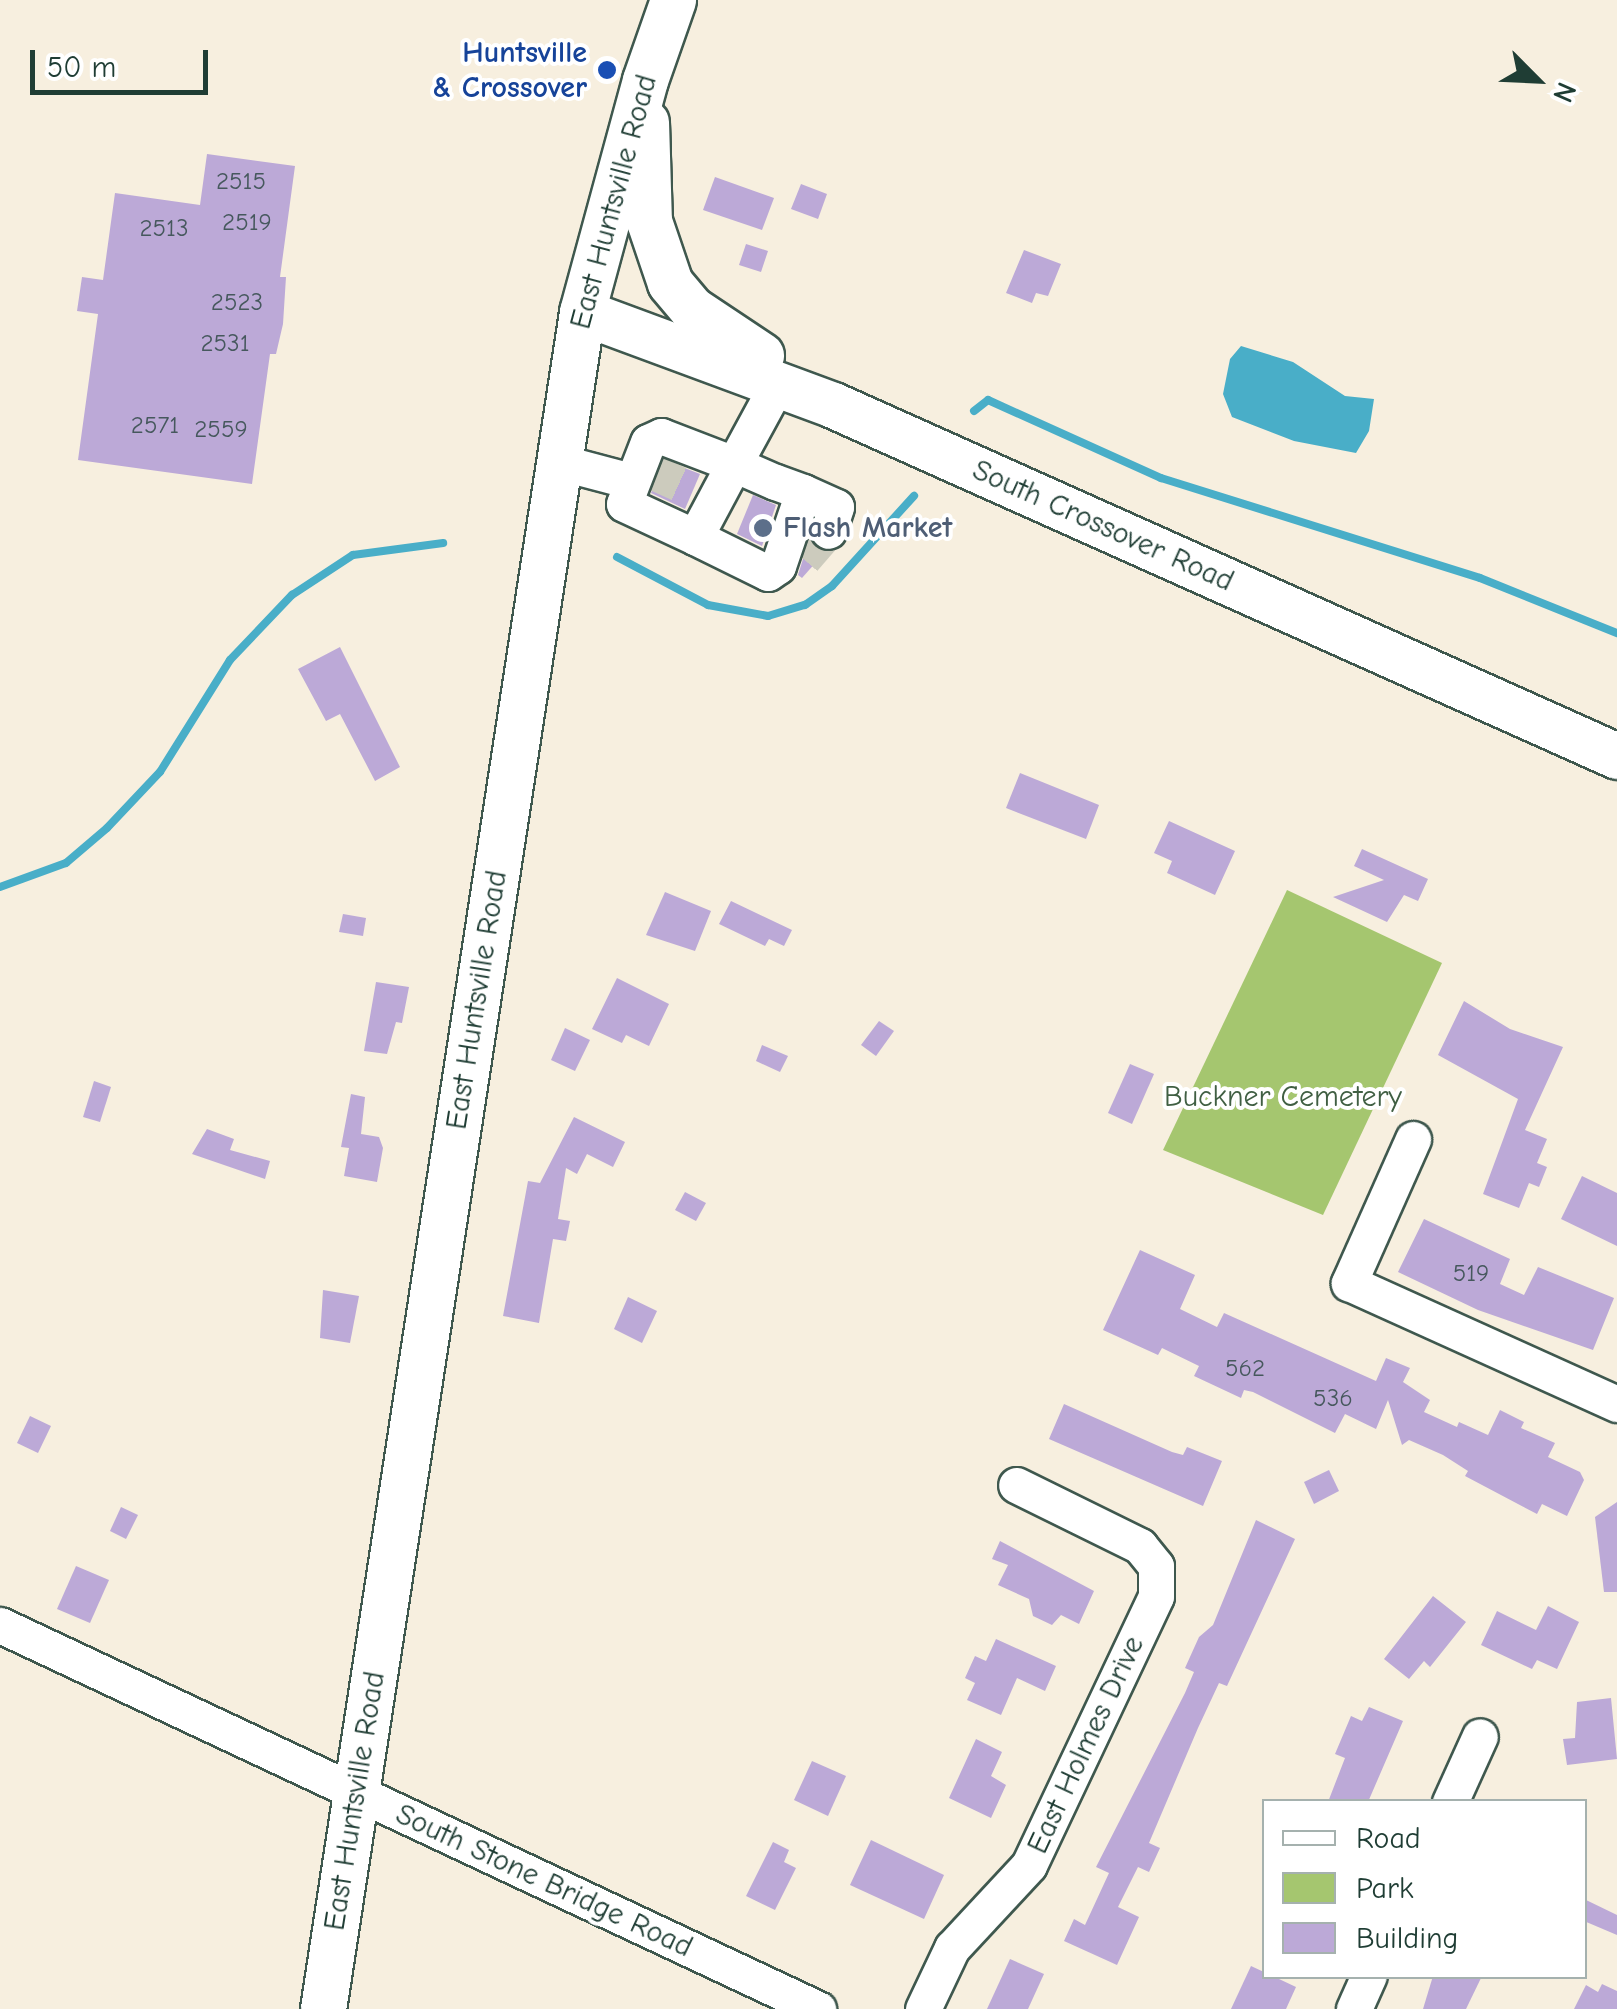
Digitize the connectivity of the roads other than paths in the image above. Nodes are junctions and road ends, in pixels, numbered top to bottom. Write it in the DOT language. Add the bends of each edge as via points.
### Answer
graph roads {
  1 [pos="673,0"];
  2 [pos="644,80"];
  3 [pos="582,312"];
  4 [pos="778,383"];
  5 [pos="833,404"];
  6 [pos="559,462"];
  7 [pos="734,464"];
  8 [pos="639,472"];
  9 [pos="804,492"];
  10 [pos="828,530"];
  11 [pos="695,537"];
  12 [pos="1617,756"];
  13 [pos="1413,1139"];
  14 [pos="1616,1405"];
  15 [pos="1016,1486"];
  16 [pos="0,1625"];
  17 [pos="1480,1736"];
  18 [pos="357,1794"];
  19 [pos="1451,1799"];
  20 [pos="1368,1979"];
  21 [pos="324,2009"];
  22 [pos="818,2009"];
  23 [pos="923,2009"];
  24 [pos="1354,2009"];
  1 -- 2 [label="main road, East Huntsville Road"];
  2 -- 3 [label="main road, East Huntsville Road"];
  2 -- 5 [label="main road" via="649,221 670,283 692,308"];
  3 -- 4 [label="main road, South Crossover Road"];
  3 -- 6 [label="main road, East Huntsville Road"];
  4 -- 5 [label="main road, South Crossover Road"];
  4 -- 7 [label="street"];
  5 -- 12 [label="main road, South Crossover Road"];
  6 -- 8 [label="street"];
  6 -- 18 [label="main road, East Huntsville Road"];
  7 -- 8 [label="street" via="661,436 648,442"];
  7 -- 9 [label="street"];
  7 -- 11 [label="street" via="704,495"];
  8 -- 11 [label="street" via="624,504"];
  9 -- 10 [label="street" via="836,507"];
  9 -- 11 [label="street" via="791,562 768,573 709,550"];
  13 -- 14 [label="street" via="1349,1283"];
  15 -- 23 [label="street, East Holmes Drive" via="1140,1546 1156,1566 1156,1596 1029,1865 952,1948"];
  16 -- 18 [label="street, South Stone Bridge Road"];
  17 -- 19 [label="street"];
  18 -- 21 [label="main road, East Huntsville Road"];
  18 -- 22 [label="street, South Stone Bridge Road"];
  20 -- 24 [label="street"];
}
